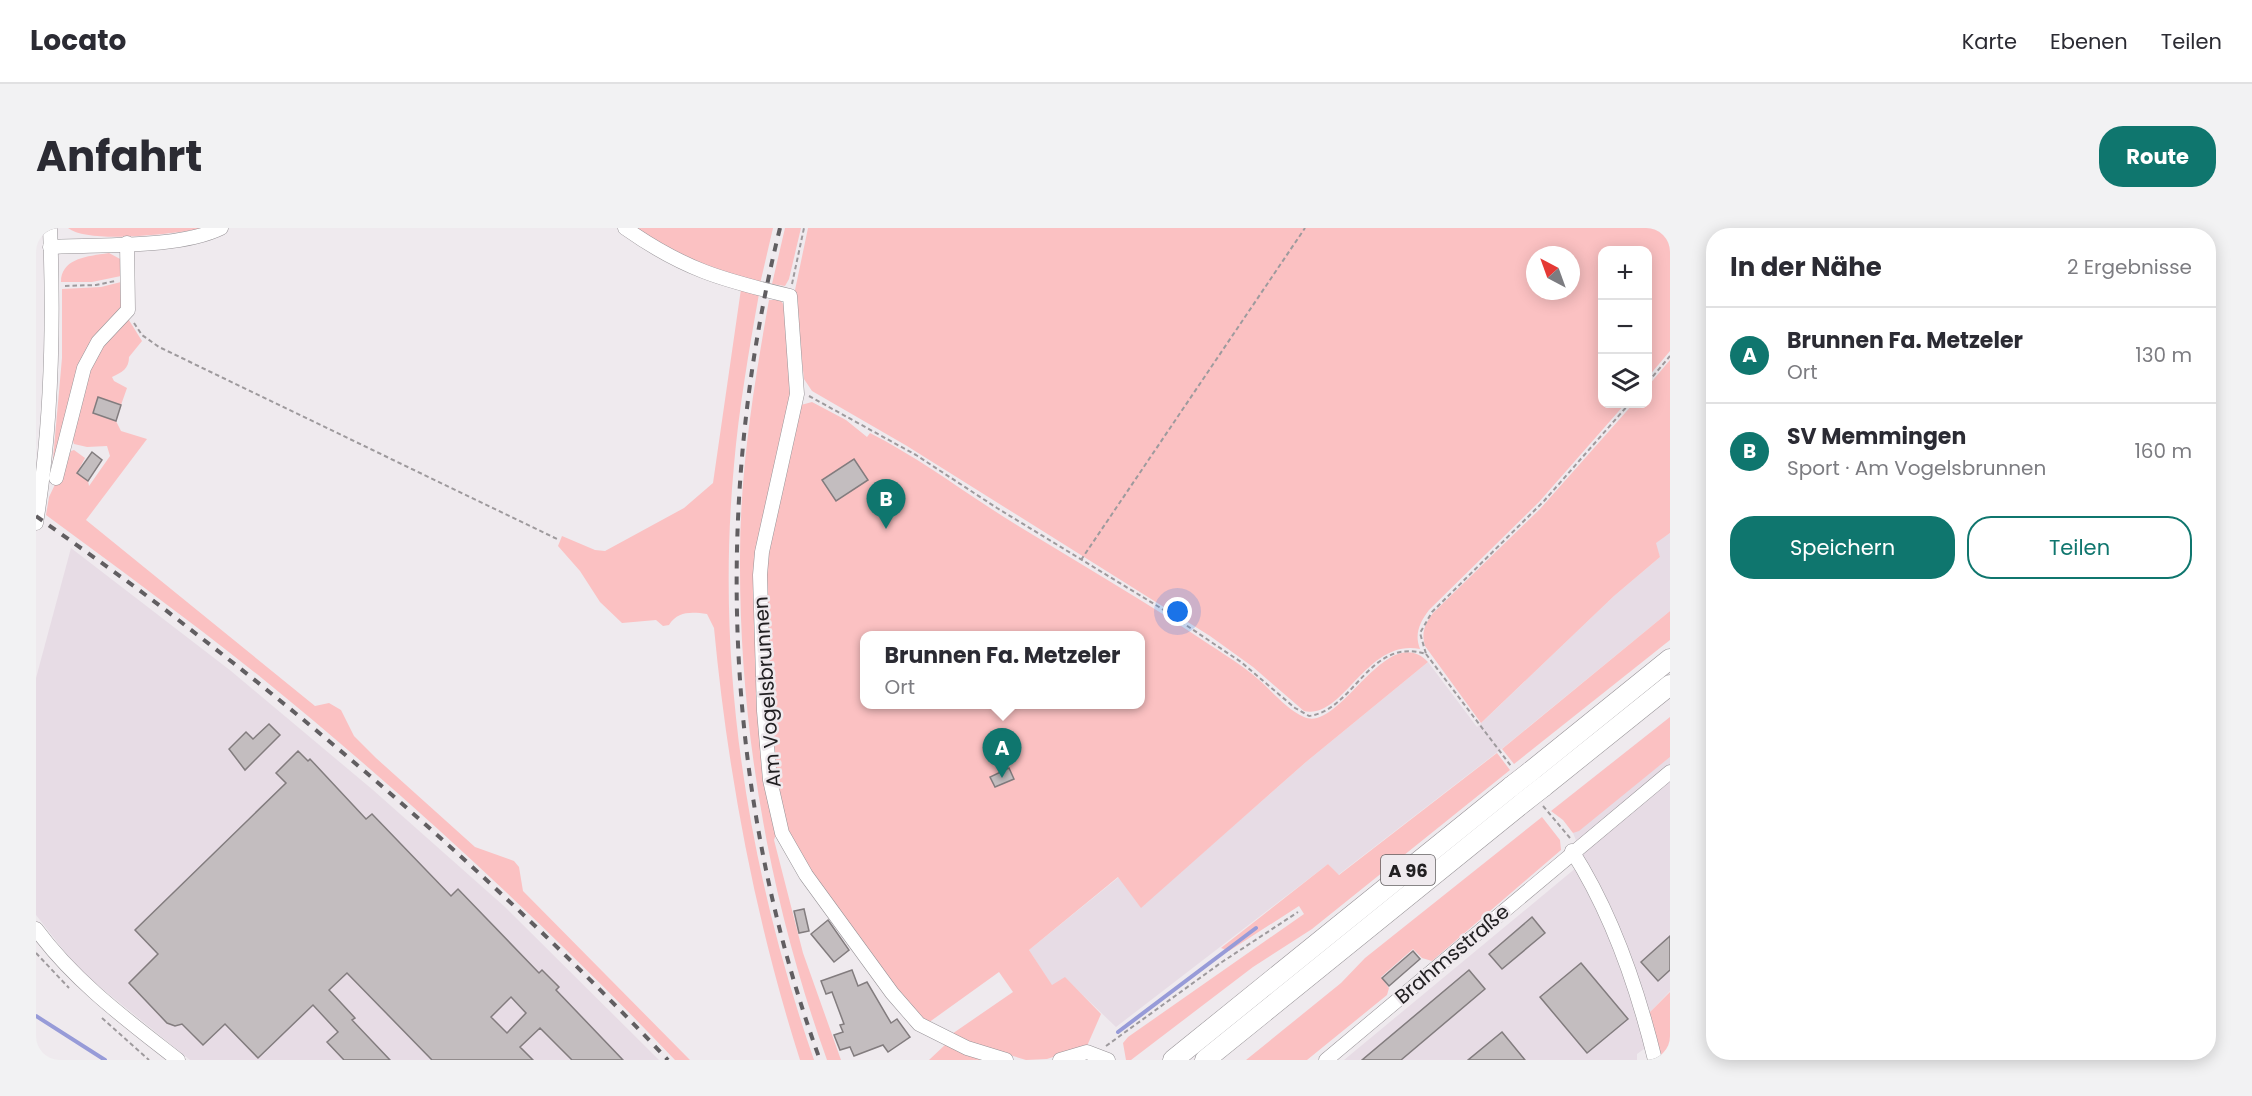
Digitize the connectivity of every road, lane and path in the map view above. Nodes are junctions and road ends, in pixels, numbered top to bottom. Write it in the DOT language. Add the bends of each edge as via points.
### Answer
graph roads {
  1 [pos="50,228"];
  2 [pos="221,228"];
  3 [pos="625,228"];
  4 [pos="804,228"];
  5 [pos="1305,228"];
  6 [pos="127,243"];
  7 [pos="50,247"];
  8 [pos="122,278"];
  9 [pos="62,286"];
  10 [pos="790,296"];
  11 [pos="128,310"];
  12 [pos="1670,356"];
  13 [pos="1652,376"];
  14 [pos="797,394"];
  15 [pos="1625,408"];
  16 [pos="57,478"];
  17 [pos="36,523"];
  18 [pos="557,539"];
  19 [pos="1081,560"];
  20 [pos="1426,654"];
  21 [pos="1670,659"];
  22 [pos="1670,685"];
  23 [pos="1670,772"];
  24 [pos="1519,777"];
  25 [pos="1537,798"];
  26 [pos="1575,849"];
  27 [pos="1298,912"];
  28 [pos="36,929"];
  29 [pos="1094,1053"];
  30 [pos="178,1060"];
  31 [pos="1006,1060"];
  32 [pos="1060,1060"];
  33 [pos="1108,1060"];
  34 [pos="1173,1060"];
  35 [pos="1205,1060"];
  36 [pos="1326,1060"];
  37 [pos="1656,1060"];
  1 -- 7 [label="street"];
  2 -- 6 [label="street" via="199,237"];
  3 -- 10 [label="street" via="682,264 715,278"];
  4 -- 10 [label="path"];
  5 -- 19 [label="path"];
  6 -- 7 [label="street"];
  6 -- 11 [label="street"];
  7 -- 17 [label="street" via="52,362"];
  8 -- 9 [label="path" via="96,285"];
  10 -- 14 [label="street, Am Vogelsbrunnen"];
  11 -- 16 [label="street" via="98,342 84,368"];
  11 -- 18 [label="path" via="136,327 159,347"];
  12 -- 13 [label="path"];
  14 -- 19 [label="path" via="819,400 916,455"];
  14 -- 31 [label="street, Am Vogelsbrunnen" via="760,575 764,711 770,780 779,824 806,875 912,1016 946,1039"];
  15 -- 20 [label="path" via="1544,501 1432,612 1420,633"];
  19 -- 20 [label="path" via="1212,642 1309,716 1326,710 1392,654 1412,650"];
  20 -- 24 [label="path"];
  21 -- 24 [label="highway, A 96"];
  22 -- 25 [label="highway, A 96"];
  23 -- 26 [label="street, Brahmsstraße"];
  24 -- 34 [label="highway, A 96"];
  25 -- 26 [label="path"];
  25 -- 35 [label="highway, A 96"];
  26 -- 36 [label="street, Brahmsstraße"];
  26 -- 37 [label="street" via="1601,902"];
  27 -- 29 [label="path"];
  28 -- 30 [label="street" via="54,954 91,990"];
  29 -- 32 [label="street" via="1079,1053"];
  29 -- 33 [label="street"];
}
